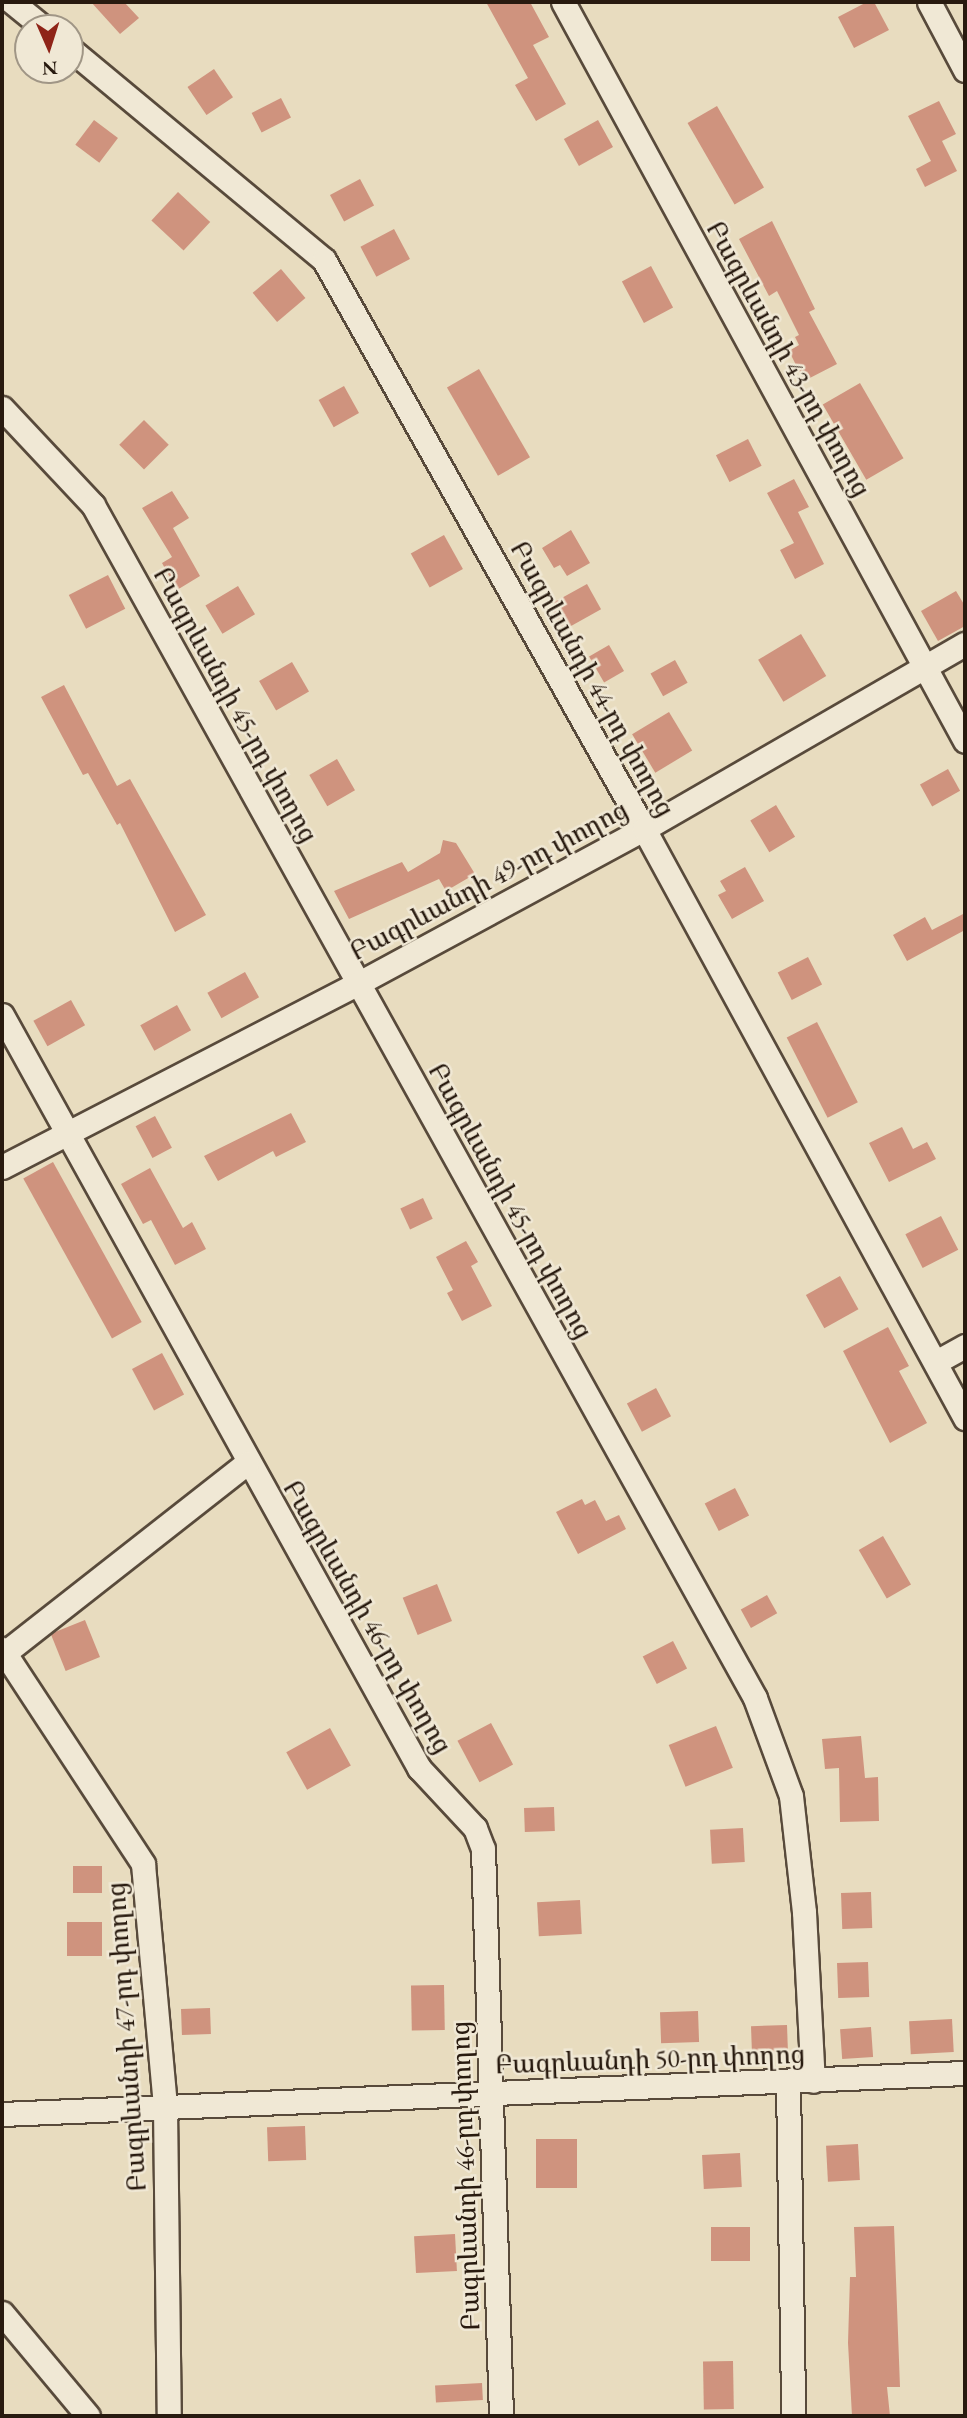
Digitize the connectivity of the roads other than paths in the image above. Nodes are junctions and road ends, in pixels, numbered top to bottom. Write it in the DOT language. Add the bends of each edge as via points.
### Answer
graph roads {
  1 [pos="12,2"];
  2 [pos="563,2"];
  3 [pos="929,2"];
  4 [pos="27,14"];
  5 [pos="84,61"];
  6 [pos="965,70"];
  7 [pos="2,408"];
  8 [pos="965,644"];
  9 [pos="925,666"];
  10 [pos="965,741"];
  11 [pos="644,829"];
  12 [pos="357,985"];
  13 [pos="2,1015"];
  14 [pos="69,1132"];
  15 [pos="2,1167"];
  16 [pos="965,1346"];
  17 [pos="936,1362"];
  18 [pos="965,1418"];
  19 [pos="247,1463"];
  20 [pos="2,1652"];
  21 [pos="965,2073"];
  22 [pos="813,2081"];
  23 [pos="788,2082"];
  24 [pos="491,2094"];
  25 [pos="165,2107"];
  26 [pos="2,2114"];
  27 [pos="2,2313"];
  28 [pos="88,2416"];
  29 [pos="169,2416"];
  30 [pos="501,2416"];
  31 [pos="793,2416"];
  1 -- 4 [label="street"];
  2 -- 9 [label="street, Բագրևանդի 43-րդ փողոց"];
  3 -- 6 [label="street"];
  5 -- 11 [label="street, Բագրևանդի 44-րդ փողոց" via="324,260"];
  7 -- 12 [label="street, Բագրևանդի 45-րդ փողոց" via="93,505"];
  8 -- 9 [label="street, Բագրևանդի 49-րդ փողոց"];
  9 -- 10 [label="street, Բագրևանդի 43-րդ փողոց"];
  9 -- 11 [label="street, Բագրևանդի 49-րդ փողոց"];
  11 -- 12 [label="street, Բագրևանդի 49-րդ փողոց"];
  11 -- 17 [label="street, Բագրևանդի 44-րդ փողոց"];
  12 -- 14 [label="street, Բագրևանդի 49-րդ փողոց"];
  12 -- 22 [label="street, Բագրևանդի 45-րդ փողոց" via="755,1698 791,1796 804,1912"];
  13 -- 14 [label="street, Բագրևանդի 46-րդ փողոց"];
  14 -- 15 [label="street, Բագրևանդի 49-րդ փողոց"];
  14 -- 19 [label="street, Բագրևանդի 46-րդ փողոց"];
  16 -- 17 [label="street"];
  17 -- 18 [label="street, Բագրևանդի 44-րդ փողոց"];
  19 -- 20 [label="street"];
  19 -- 24 [label="street, Բագրևանդի 46-րդ փողոց" via="419,1768 475,1828 483,1849"];
  20 -- 25 [label="street, Բագրևանդի 47-րդ փողոց" via="143,1864"];
  21 -- 22 [label="street, Բագրևանդի 50-րդ փողոց"];
  22 -- 23 [label="street, Բագրևանդի 50-րդ փողոց"];
  23 -- 24 [label="street, Բագրևանդի 50-րդ փողոց"];
  23 -- 31 [label="street"];
  24 -- 25 [label="street, Բագրևանդի 50-րդ փողոց"];
  24 -- 30 [label="street, Բագրևանդի 46-րդ փողոց"];
  25 -- 26 [label="street, Բագրևանդի 50-րդ փողոց"];
  25 -- 29 [label="street, Բագրևանդի 47-րդ փողոց"];
  27 -- 28 [label="street"];
}
